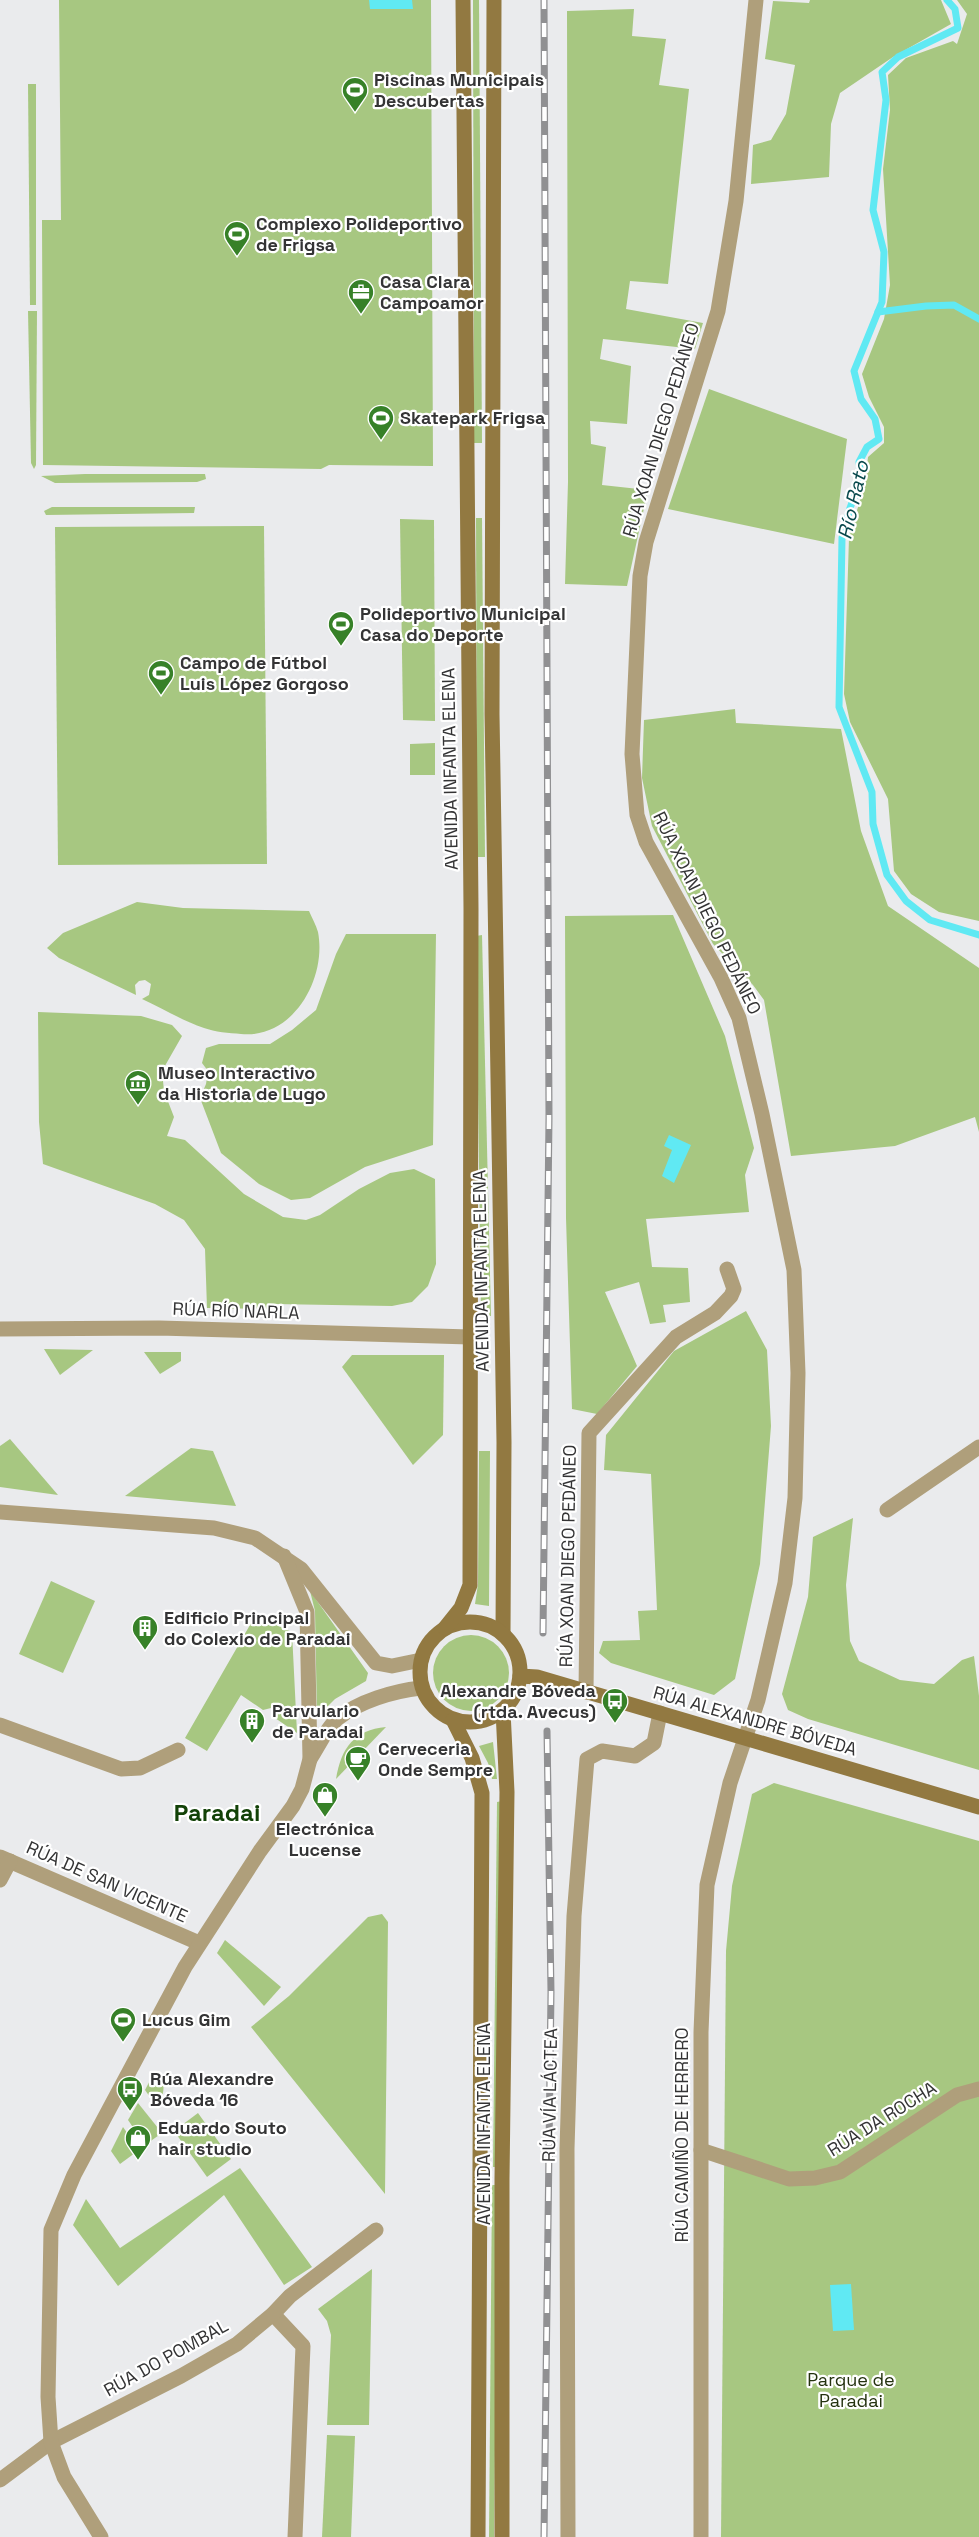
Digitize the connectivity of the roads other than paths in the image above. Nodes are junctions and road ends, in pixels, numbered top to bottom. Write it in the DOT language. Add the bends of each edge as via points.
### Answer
graph roads {
  1 [pos="463,0"];
  2 [pos="494,0"];
  3 [pos="756,0"];
  4 [pos="494,483"];
  5 [pos="467,484"];
  6 [pos="495,906"];
  7 [pos="471,909"];
  8 [pos="727,1269"];
  9 [pos="0,1329"];
  10 [pos="470,1337"];
  11 [pos="979,1447"];
  12 [pos="887,1510"];
  13 [pos="0,1512"];
  14 [pos="284,1556"];
  15 [pos="445,1628"];
  16 [pos="503,1634"];
  17 [pos="421,1660"];
  18 [pos="520,1676"];
  19 [pos="421,1688"];
  20 [pos="585,1692"];
  21 [pos="503,1711"];
  22 [pos="660,1713"];
  23 [pos="453,1720"];
  24 [pos="0,1725"];
  25 [pos="746,1738"];
  26 [pos="178,1750"];
  27 [pos="310,1759"];
  28 [pos="979,1807"];
  29 [pos="5,1859"];
  30 [pos="0,1880"];
  31 [pos="199,1943"];
  32 [pos="979,2089"];
  33 [pos="701,2150"];
  34 [pos="376,2230"];
  35 [pos="273,2314"];
  36 [pos="51,2442"];
  37 [pos="0,2480"];
  38 [pos="101,2537"];
  39 [pos="295,2537"];
  40 [pos="478,2537"];
  41 [pos="502,2537"];
  42 [pos="568,2537"];
  43 [pos="701,2537"];
  1 -- 5 [label="street, AVENIDA INFANTA ELENA"];
  2 -- 4 [label="street, AVENIDA INFANTA ELENA"];
  3 -- 25 [label="street, RÚA XOAN DIEGO PEDÁNEO" via="736,201 717,311 646,542 640,576 632,754 637,815 646,842 739,1017 794,1270 798,1372 795,1498 785,1584"];
  4 -- 5 [label="street"];
  4 -- 6 [label="street, AVENIDA INFANTA ELENA"];
  5 -- 7 [label="street, AVENIDA INFANTA ELENA"];
  6 -- 7 [label="street"];
  6 -- 16 [label="street, AVENIDA INFANTA ELENA" via="504,1451"];
  7 -- 10 [label="street, AVENIDA INFANTA ELENA"];
  8 -- 20 [label="street, RÚA XOAN DIEGO PEDÁNEO" via="734,1289 732,1296 715,1313 676,1337 589,1433"];
  9 -- 10 [label="street, RÚA RÍO NARLA" via="159,1328"];
  10 -- 15 [label="street, AVENIDA INFANTA ELENA" via="470,1585 461,1608"];
  11 -- 12 [label="street"];
  13 -- 14 [label="street" via="214,1528 255,1538"];
  14 -- 17 [label="street" via="301,1569 376,1663 392,1666"];
  14 -- 27 [label="street" via="307,1612"];
  15 -- 16 [label="street" via="475,1622"];
  15 -- 17 [label="street" via="432,1638"];
  16 -- 18 [label="street" via="513,1646"];
  17 -- 19 [label="street"];
  18 -- 20 [label="street, RÚA ALEXANDRE BÓVEDA" via="537,1677"];
  18 -- 21 [label="street" via="517,1691"];
  19 -- 23 [label="street" via="428,1702"];
  19 -- 27 [label="street" via="356,1707 335,1720"];
  20 -- 22 [label="street, RÚA ALEXANDRE BÓVEDA"];
  21 -- 23 [label="street" via="483,1721"];
  21 -- 41 [label="street, AVENIDA INFANTA ELENA" via="507,1792"];
  22 -- 25 [label="street, RÚA ALEXANDRE BÓVEDA"];
  22 -- 42 [label="street, RÚA VÍA LÁCTEA" via="654,1743 635,1756 602,1752 586,1759 574,1916 567,2149"];
  23 -- 40 [label="street, AVENIDA INFANTA ELENA" via="472,1758 482,1793"];
  24 -- 26 [label="street" via="121,1769 140,1768"];
  25 -- 28 [label="street, RÚA ALEXANDRE BÓVEDA"];
  25 -- 33 [label="street, RÚA CAMIÑO DE HERRERO" via="730,1783 708,1885 701,2032"];
  27 -- 31 [label="street" via="293,1806"];
  29 -- 30 [label="street"];
  29 -- 31 [label="street, RÚA DE SAN VICENTE"];
  31 -- 36 [label="street" via="120,2085 61,2202 51,2230"];
  32 -- 33 [label="street, RÚA DA ROCHA" via="957,2095 840,2172 815,2178 789,2180"];
  33 -- 43 [label="street, RÚA CAMIÑO DE HERRERO"];
  34 -- 35 [label="street, RÚA DO POMBAL" via="290,2296"];
  35 -- 36 [label="street, RÚA DO POMBAL" via="237,2344"];
  35 -- 39 [label="street" via="303,2346"];
  36 -- 37 [label="street, RÚA DO POMBAL"];
  36 -- 38 [label="street" via="64,2477"];
}
